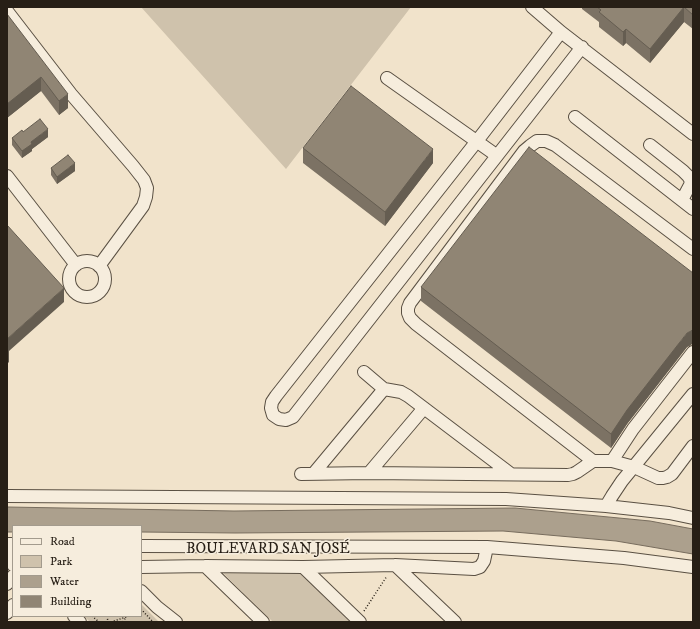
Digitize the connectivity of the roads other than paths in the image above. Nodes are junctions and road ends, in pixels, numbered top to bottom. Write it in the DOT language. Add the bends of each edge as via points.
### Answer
graph roads {
  1 [pos="532,7"];
  2 [pos="7,11"];
  3 [pos="561,32"];
  4 [pos="582,47"];
  5 [pos="387,78"];
  6 [pos="574,117"];
  7 [pos="693,134"];
  8 [pos="477,141"];
  9 [pos="650,145"];
  10 [pos="496,155"];
  11 [pos="7,176"];
  12 [pos="682,200"];
  13 [pos="693,209"];
  14 [pos="693,249"];
  15 [pos="76,265"];
  16 [pos="99,266"];
  17 [pos="693,352"];
  18 [pos="364,372"];
  19 [pos="384,389"];
  20 [pos="693,394"];
  21 [pos="424,408"];
  22 [pos="693,446"];
  23 [pos="593,461"];
  24 [pos="612,461"];
  25 [pos="634,467"];
  26 [pos="314,473"];
  27 [pos="369,473"];
  28 [pos="301,474"];
  29 [pos="511,474"];
  30 [pos="7,496"];
  31 [pos="606,506"];
  32 [pos="693,518"];
  33 [pos="142,546"];
  34 [pos="487,548"];
  35 [pos="7,552"];
  36 [pos="12,563"];
  37 [pos="395,565"];
  38 [pos="205,566"];
  39 [pos="142,567"];
  40 [pos="303,567"];
  41 [pos="693,567"];
  42 [pos="142,592"];
  43 [pos="359,621"];
  44 [pos="176,622"];
  45 [pos="263,622"];
  46 [pos="455,622"];
  1 -- 3 [label="street"];
  2 -- 16 [label="street" via="71,94 133,166 147,188 143,206"];
  3 -- 4 [label="street"];
  3 -- 8 [label="street"];
  4 -- 7 [label="street"];
  4 -- 10 [label="street"];
  5 -- 8 [label="street"];
  6 -- 12 [label="street"];
  8 -- 10 [label="street"];
  8 -- 10 [label="street" via="276,396 271,408 273,415 286,420 293,417"];
  9 -- 12 [label="street" via="683,171 691,181"];
  11 -- 15 [label="street"];
  12 -- 13 [label="street"];
  14 -- 23 [label="street" via="555,145 537,141 524,151 410,303 408,313 416,324"];
  15 -- 16 [label="street" via="88,262"];
  15 -- 16 [label="street" via="69,275 69,282 75,292 86,297 92,297 102,289 105,277"];
  17 -- 24 [label="street"];
  18 -- 19 [label="street"];
  19 -- 21 [label="street" via="401,392"];
  19 -- 26 [label="street"];
  20 -- 25 [label="street"];
  21 -- 27 [label="street"];
  21 -- 29 [label="street"];
  22 -- 25 [label="street" via="667,477 658,478"];
  23 -- 24 [label="street"];
  23 -- 29 [label="street" via="573,474"];
  24 -- 25 [label="street"];
  25 -- 31 [label="street"];
  26 -- 27 [label="street"];
  26 -- 28 [label="street"];
  27 -- 29 [label="street"];
  30 -- 31 [label="street" via="506,499"];
  31 -- 32 [label="street"];
  33 -- 34 [label="street"];
  34 -- 37 [label="street, BOULEVARD SAN JOSÉ" via="484,561 480,567 474,569"];
  34 -- 41 [label="street" via="624,558"];
  35 -- 36 [label="street"];
  37 -- 40 [label="street, BOULEVARD SAN JOSÉ"];
  37 -- 46 [label="street"];
  38 -- 39 [label="street, BOULEVARD SAN JOSÉ"];
  38 -- 40 [label="street, BOULEVARD SAN JOSÉ"];
  38 -- 45 [label="street"];
  40 -- 43 [label="street"];
  42 -- 44 [label="street"];
}
